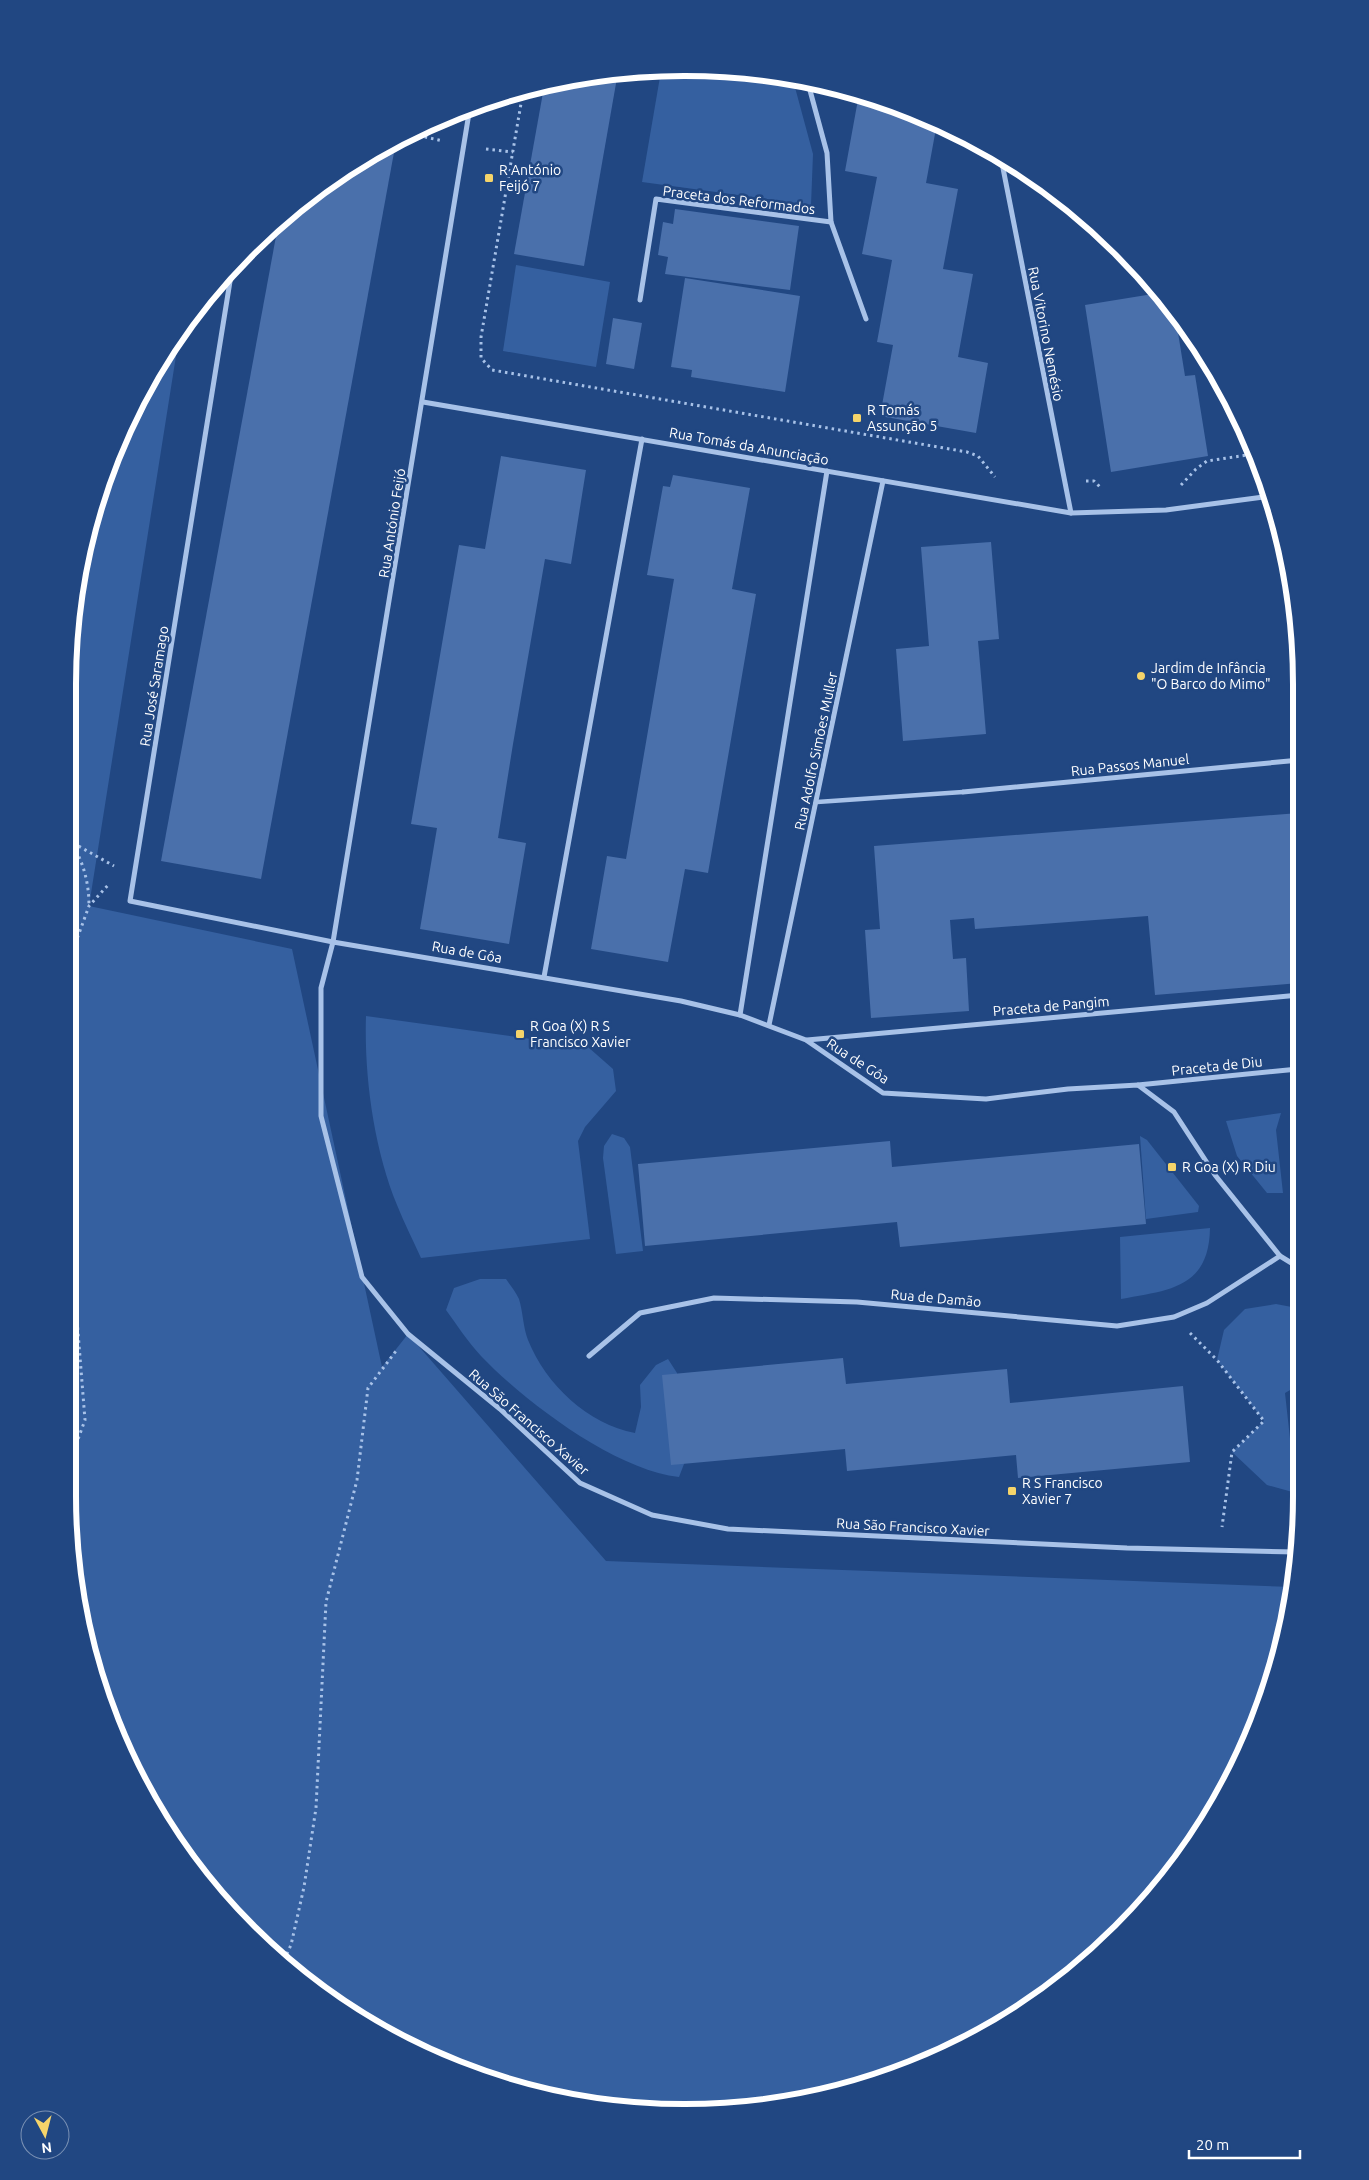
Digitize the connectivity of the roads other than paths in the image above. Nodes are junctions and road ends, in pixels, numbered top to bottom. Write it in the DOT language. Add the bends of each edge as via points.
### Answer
graph roads {
  1 [pos="810,90"];
  2 [pos="469,117"];
  3 [pos="1003,167"];
  4 [pos="831,222"];
  5 [pos="231,279"];
  6 [pos="640,300"];
  7 [pos="866,318"];
  8 [pos="423,402"];
  9 [pos="642,439"];
  10 [pos="827,471"];
  11 [pos="883,481"];
  12 [pos="1263,497"];
  13 [pos="1071,513"];
  14 [pos="1293,761"];
  15 [pos="963,792"];
  16 [pos="817,802"];
  17 [pos="333,942"];
  18 [pos="544,977"];
  19 [pos="1293,996"];
  20 [pos="740,1015"];
  21 [pos="769,1025"];
  22 [pos="806,1040"];
  23 [pos="1293,1070"];
  24 [pos="1138,1085"];
  25 [pos="1280,1256"];
  26 [pos="1293,1264"];
  27 [pos="589,1356"];
  28 [pos="1290,1552"];
  1 -- 4 [label="street, Praceta dos Reformados" via="826,153"];
  2 -- 8 [label="street, Rua António Feijó"];
  3 -- 13 [label="street, Rua Vitorino Nemésio"];
  4 -- 6 [label="street, Praceta dos Reformados" via="656,199"];
  4 -- 7 [label="street, Praceta dos Reformados"];
  5 -- 17 [label="street, Rua José Saramago" via="130,901"];
  8 -- 9 [label="street, Rua Tomás da Anunciação"];
  8 -- 17 [label="street, Rua António Feijó"];
  9 -- 10 [label="street, Rua Tomás da Anunciação"];
  9 -- 18 [label="street"];
  10 -- 11 [label="street, Rua Tomás da Anunciação"];
  10 -- 20 [label="street, Rua Adolfo Simões Muller"];
  11 -- 13 [label="street, Rua Tomás da Anunciação"];
  11 -- 16 [label="street, Rua Adolfo Simões Muller"];
  12 -- 13 [label="street, Rua Tomás da Anunciação" via="1166,510"];
  14 -- 15 [label="street, Rua Passos Manuel"];
  15 -- 16 [label="street"];
  16 -- 21 [label="street, Rua Adolfo Simões Muller"];
  17 -- 18 [label="street, Rua de Gôa"];
  17 -- 28 [label="street, Rua São Francisco Xavier" via="321,988 322,1116 362,1276 408,1334 500,1409 580,1483 652,1515 728,1529"];
  18 -- 20 [label="street, Rua de Gôa" via="681,1001"];
  19 -- 22 [label="street, Praceta de Pangim"];
  20 -- 21 [label="street, Rua de Gôa"];
  21 -- 22 [label="street, Rua de Gôa"];
  22 -- 24 [label="street, Rua de Gôa" via="883,1093 986,1099"];
  23 -- 24 [label="street, Praceta de Diu"];
  24 -- 25 [label="street" via="1174,1112 1215,1175"];
  25 -- 26 [label="street"];
  25 -- 27 [label="street, Rua de Damão" via="1207,1303 1174,1317 1116,1326 857,1302 714,1298 640,1313"];
}
